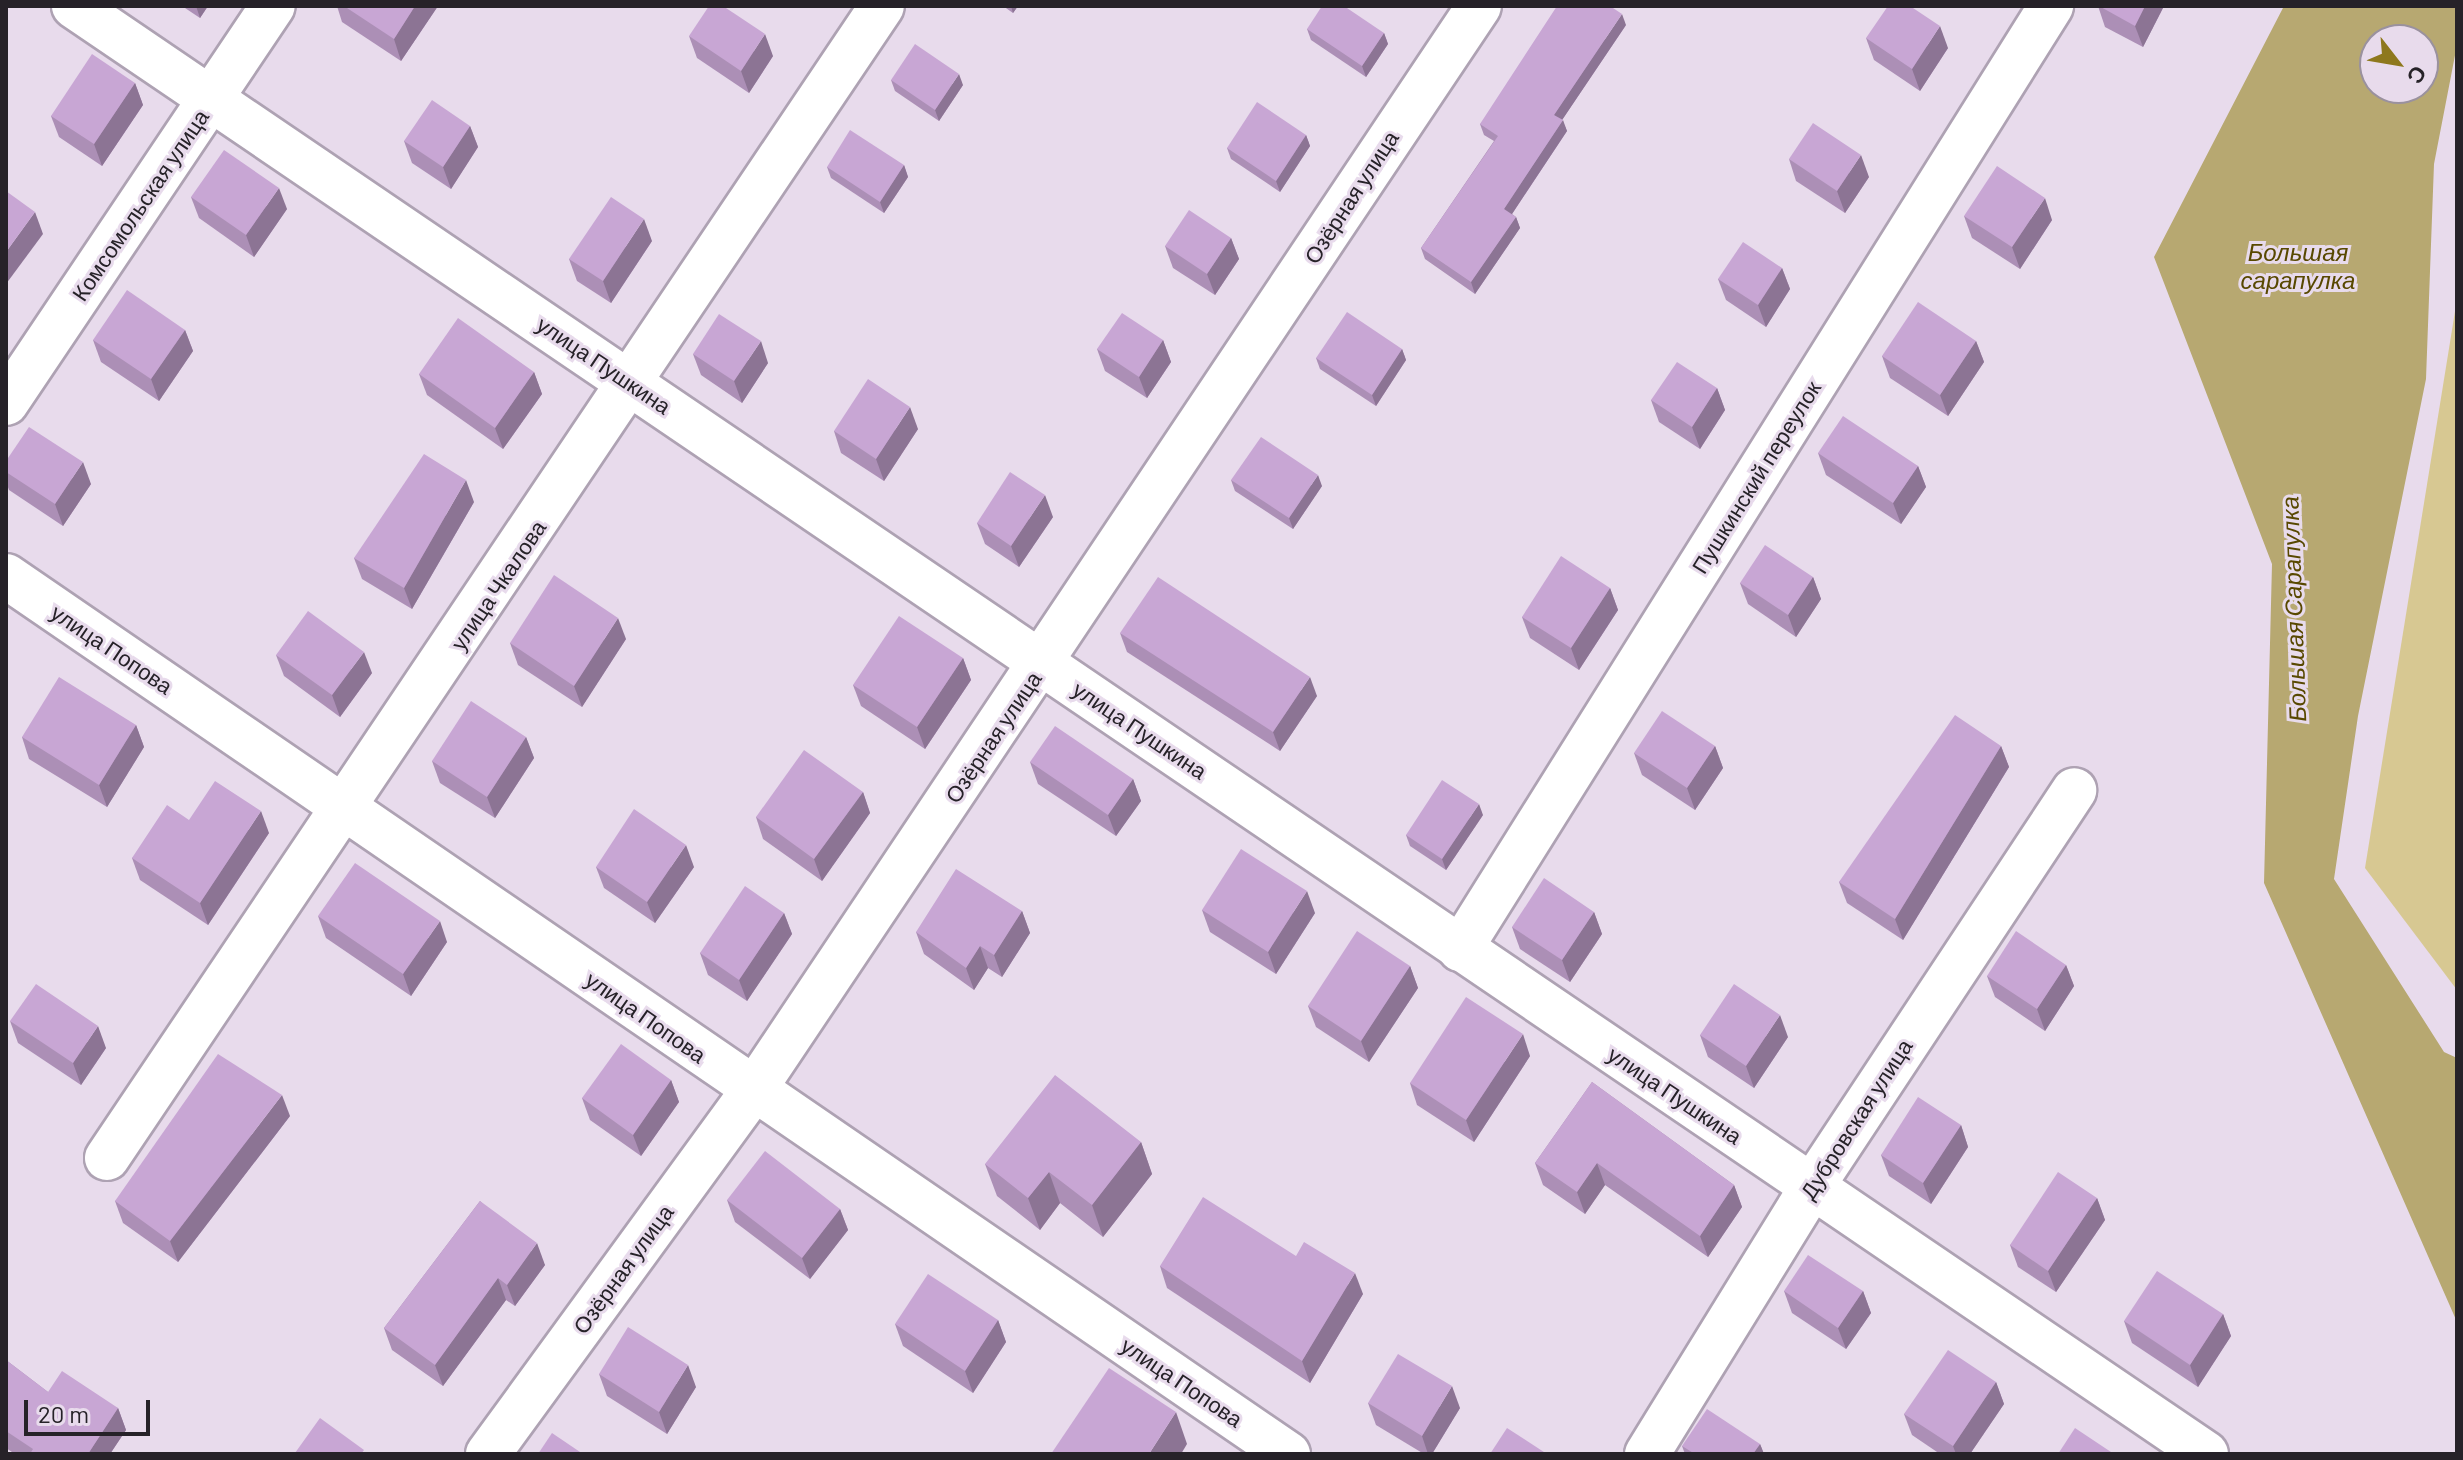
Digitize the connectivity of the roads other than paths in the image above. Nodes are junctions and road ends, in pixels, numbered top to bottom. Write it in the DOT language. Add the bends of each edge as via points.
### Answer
graph roads {
  1 [pos="74,6"];
  2 [pos="273,6"];
  3 [pos="882,6"];
  4 [pos="1479,6"];
  5 [pos="2051,6"];
  6 [pos="212,97"];
  7 [pos="633,385"];
  8 [pos="6,403"];
  9 [pos="6,576"];
  10 [pos="1043,663"];
  11 [pos="2074,790"];
  12 [pos="346,809"];
  13 [pos="1460,949"];
  14 [pos="753,1091"];
  15 [pos="107,1158"];
  16 [pos="1811,1188"];
  17 [pos="488,1454"];
  18 [pos="1288,1454"];
  19 [pos="1647,1454"];
  20 [pos="2206,1454"];
  1 -- 6 [label="street, улица Пушкина"];
  2 -- 6 [label="street, Комсомольская улица"];
  3 -- 7 [label="street, улица Чкалова"];
  4 -- 10 [label="street, Озёрная улица"];
  5 -- 13 [label="street, Пушкинский переулок"];
  6 -- 7 [label="street, улица Пушкина"];
  6 -- 8 [label="street, Комсомольская улица"];
  7 -- 10 [label="street, улица Пушкина"];
  7 -- 12 [label="street, улица Чкалова"];
  9 -- 12 [label="street, улица Попова"];
  10 -- 13 [label="street, улица Пушкина"];
  10 -- 14 [label="street, Озёрная улица"];
  11 -- 16 [label="street, Дубровская улица"];
  12 -- 14 [label="street, улица Попова"];
  12 -- 15 [label="street, улица Чкалова"];
  13 -- 16 [label="street, улица Пушкина"];
  14 -- 17 [label="street, Озёрная улица"];
  14 -- 18 [label="street, улица Попова"];
  16 -- 19 [label="street, Дубровская улица"];
  16 -- 20 [label="street, улица Пушкина"];
}
